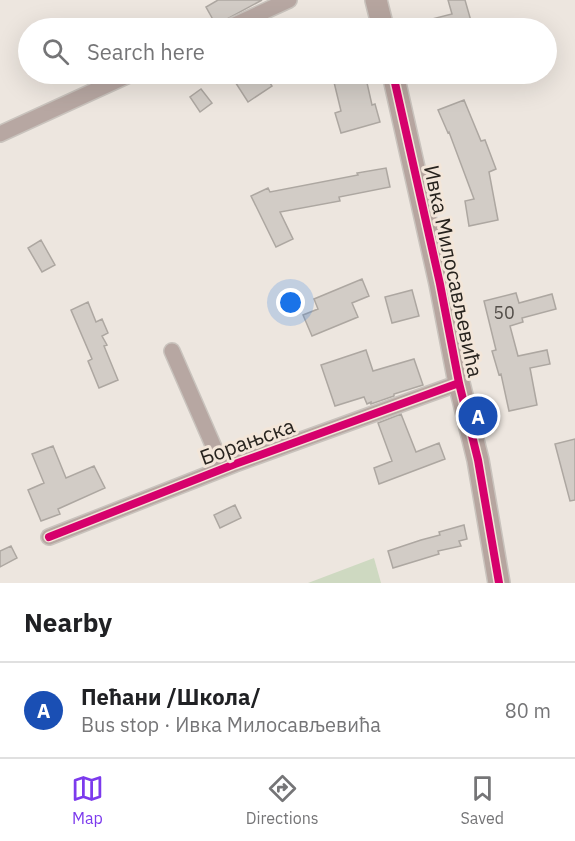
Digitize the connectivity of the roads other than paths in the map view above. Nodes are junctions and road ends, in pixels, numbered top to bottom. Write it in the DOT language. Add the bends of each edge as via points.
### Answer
graph roads {
  1 [pos="289,0"];
  2 [pos="376,0"];
  3 [pos="250,18"];
  4 [pos="380,18"];
  5 [pos="109,84"];
  6 [pos="395,84"];
  7 [pos="0,134"];
  8 [pos="172,351"];
  9 [pos="459,383"];
  10 [pos="223,468"];
  11 [pos="49,537"];
  12 [pos="499,583"];
  1 -- 3 [label="street"];
  2 -- 4 [label="street"];
  5 -- 7 [label="street"];
  6 -- 9 [label="street, Ивка Милосављевића"];
  8 -- 10 [label="street"];
  9 -- 10 [label="street, Борањска"];
  9 -- 12 [label="street, Ивка Милосављевића" via="478,460"];
  10 -- 11 [label="street, Борањска"];
}
